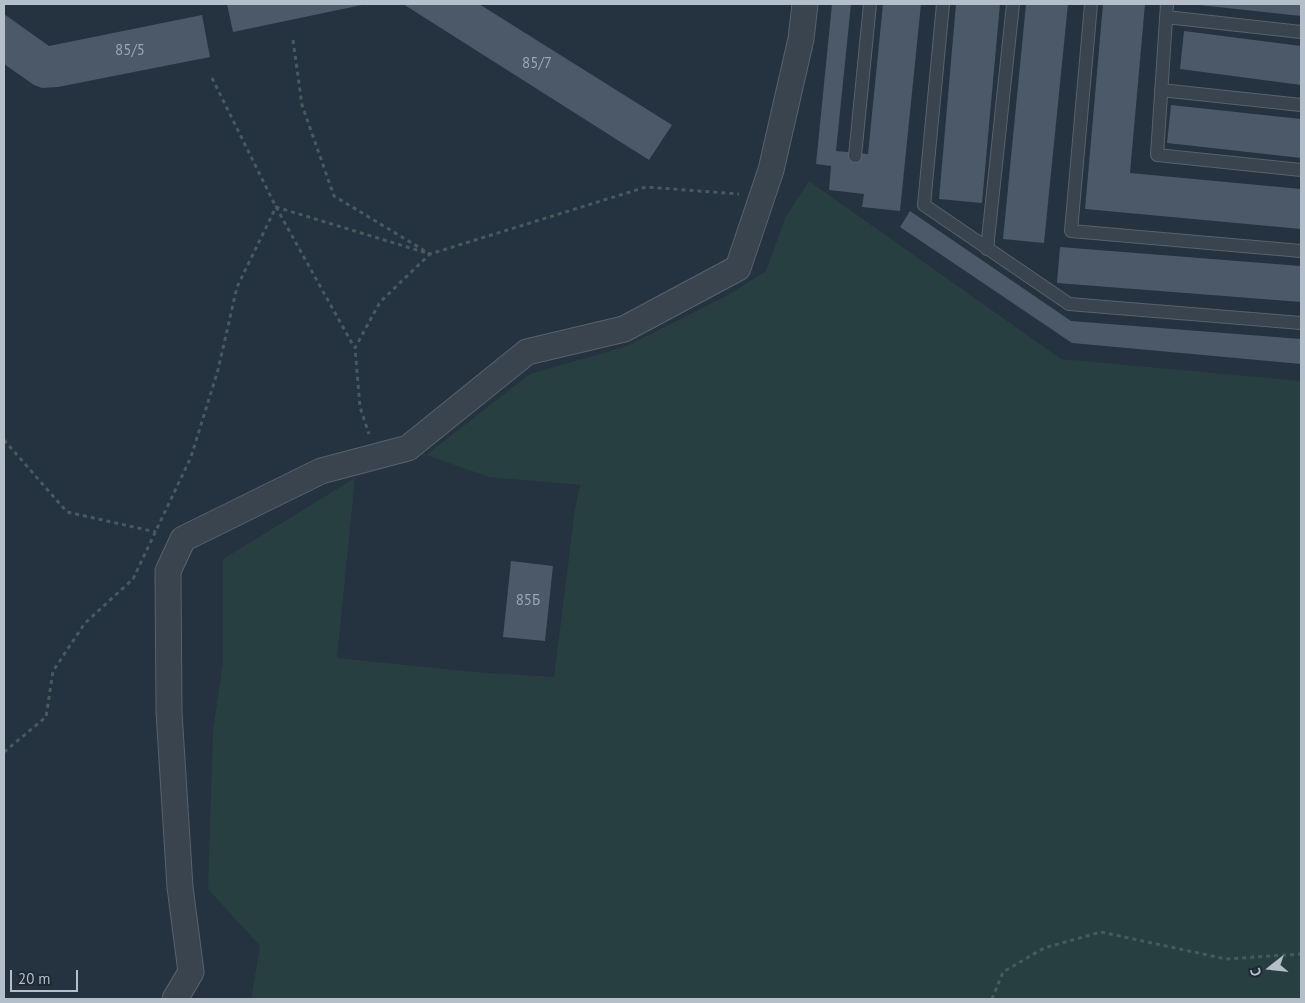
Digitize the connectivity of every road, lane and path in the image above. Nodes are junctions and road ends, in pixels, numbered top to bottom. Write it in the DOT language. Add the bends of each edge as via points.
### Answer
graph roads {
  1 [pos="805,4"];
  2 [pos="870,4"];
  3 [pos="943,4"];
  4 [pos="1013,4"];
  5 [pos="1091,4"];
  6 [pos="1167,10"];
  7 [pos="1301,32"];
  8 [pos="293,40"];
  9 [pos="212,78"];
  10 [pos="1161,90"];
  11 [pos="1301,105"];
  12 [pos="855,156"];
  13 [pos="1301,170"];
  14 [pos="763,195"];
  15 [pos="276,207"];
  16 [pos="987,249"];
  17 [pos="1301,251"];
  18 [pos="430,254"];
  19 [pos="1301,323"];
  20 [pos="354,348"];
  21 [pos="4,440"];
  22 [pos="376,456"];
  23 [pos="156,532"];
  24 [pos="183,538"];
  25 [pos="4,752"];
  26 [pos="1301,954"];
  27 [pos="175,999"];
  28 [pos="992,999"];
  1 -- 14 [label="street" via="797,57 772,170"];
  2 -- 12 [label="lane"];
  3 -- 16 [label="lane" via="924,206"];
  4 -- 16 [label="lane"];
  5 -- 17 [label="lane" via="1071,232"];
  6 -- 7 [label="lane"];
  6 -- 10 [label="lane"];
  8 -- 18 [label="path" via="302,105 334,196"];
  9 -- 15 [label="path"];
  10 -- 11 [label="lane"];
  10 -- 13 [label="lane" via="1157,156"];
  14 -- 18 [label="path" via="646,187"];
  14 -- 22 [label="street" via="738,268 624,329 527,352 408,448"];
  15 -- 18 [label="path"];
  15 -- 20 [label="path"];
  15 -- 23 [label="path" via="237,287 218,370 191,457"];
  16 -- 19 [label="lane" via="1069,304"];
  18 -- 20 [label="path" via="380,302"];
  20 -- 22 [label="path" via="360,407"];
  21 -- 23 [label="path" via="67,512"];
  22 -- 24 [label="street" via="321,471"];
  23 -- 24 [label="path"];
  23 -- 25 [label="path" via="133,579 85,623 53,671 46,717"];
  24 -- 27 [label="street" via="168,571 169,712 180,887 191,972"];
  26 -- 28 [label="path" via="1226,959 1101,932 1044,948 1003,972"];
}
